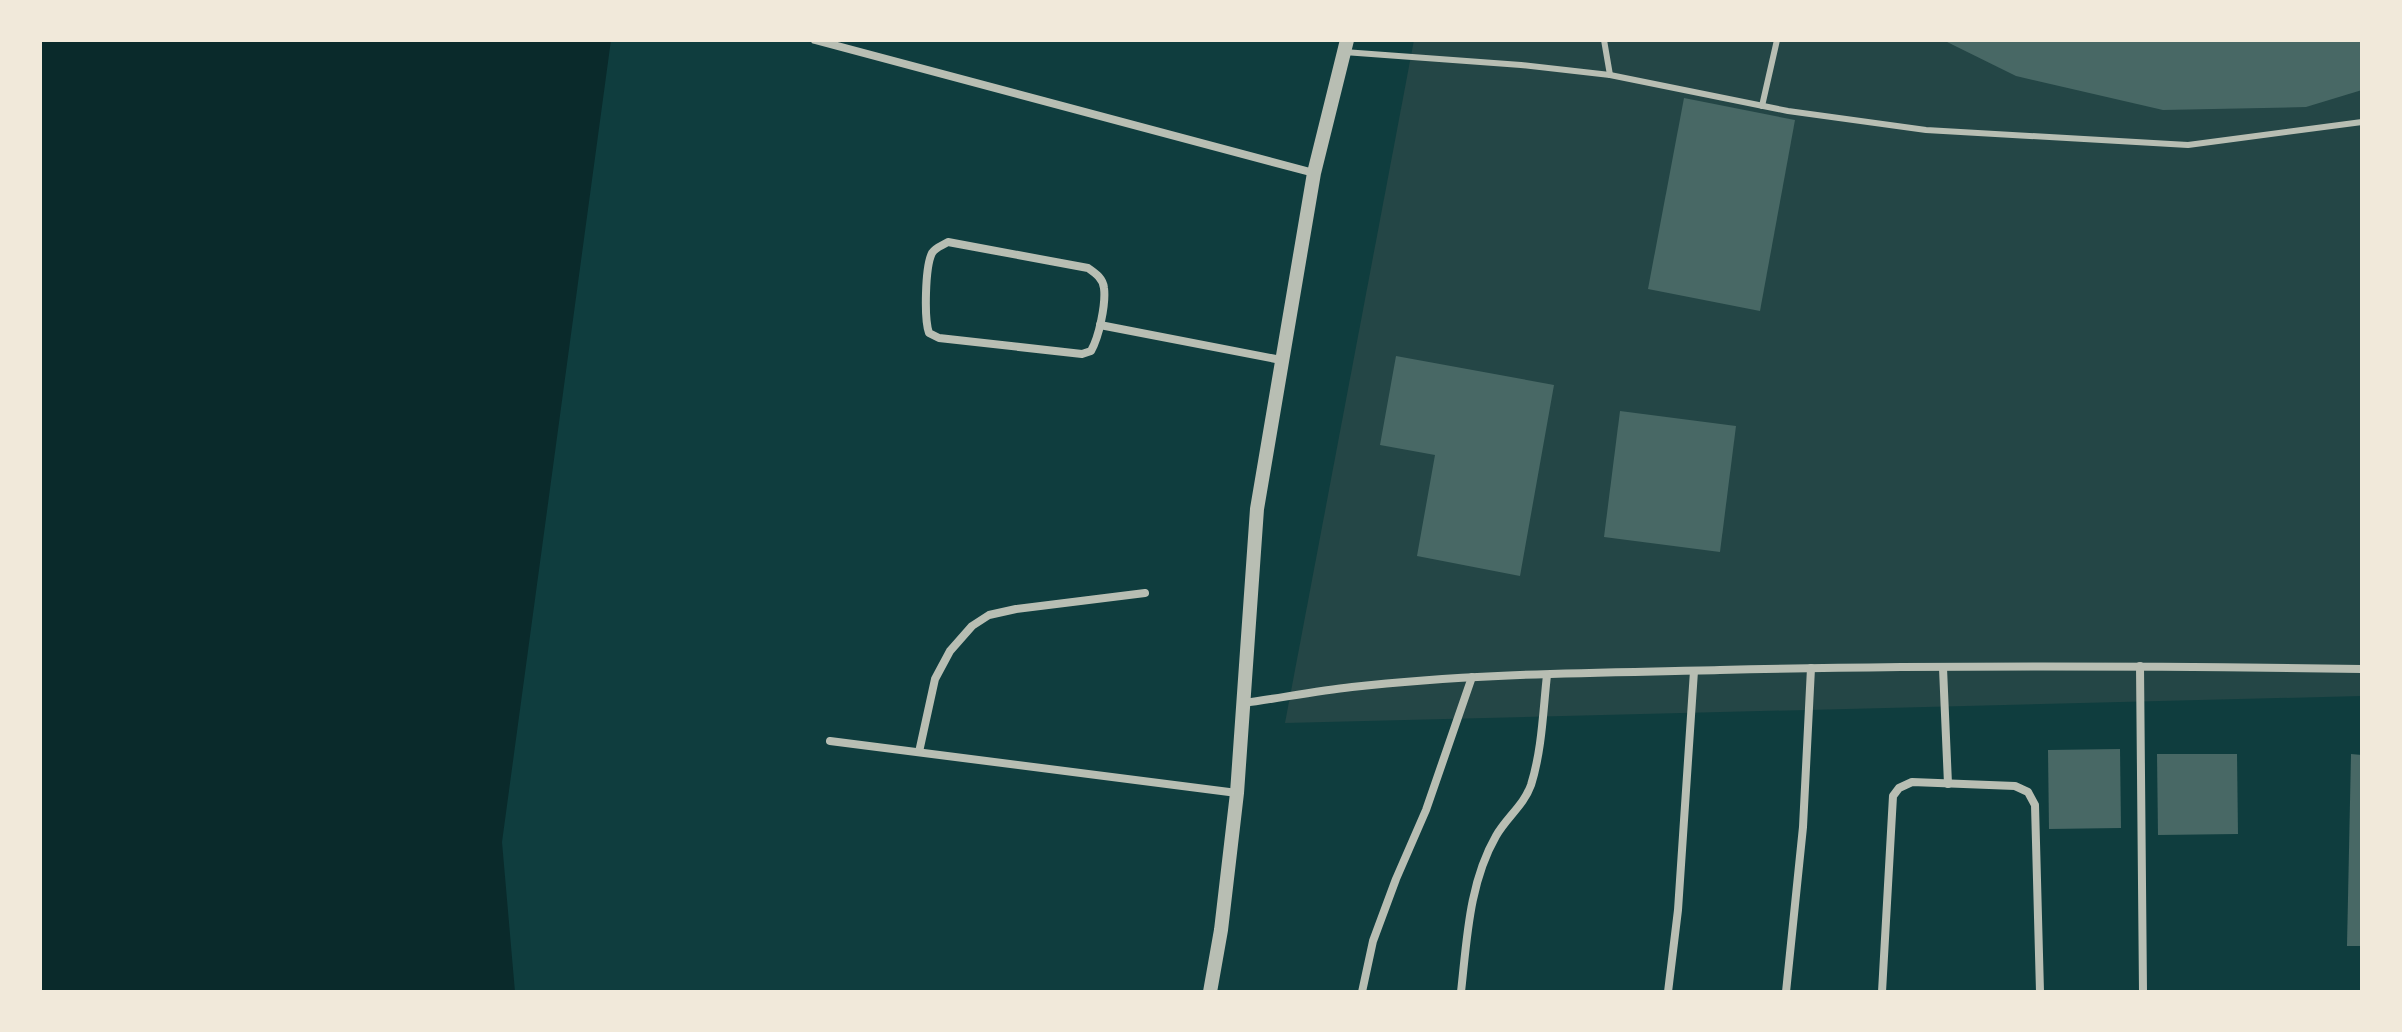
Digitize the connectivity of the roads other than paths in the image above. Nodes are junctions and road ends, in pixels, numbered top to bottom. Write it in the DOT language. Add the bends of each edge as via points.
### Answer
graph roads {
  1 [pos="815,40"];
  2 [pos="1604,40"];
  3 [pos="1777,40"];
  4 [pos="1345,46"];
  5 [pos="1610,75"];
  6 [pos="1762,106"];
  7 [pos="2362,122"];
  8 [pos="1314,173"];
  9 [pos="1100,325"];
  10 [pos="1281,360"];
  11 [pos="1145,593"];
  12 [pos="2140,666"];
  13 [pos="1811,668"];
  14 [pos="1943,668"];
  15 [pos="2362,669"];
  16 [pos="1694,671"];
  17 [pos="1547,675"];
  18 [pos="1472,677"];
  19 [pos="1244,703"];
  20 [pos="830,741"];
  21 [pos="919,752"];
  22 [pos="1948,784"];
  23 [pos="1237,793"];
  24 [pos="1210,992"];
  25 [pos="1362,992"];
  26 [pos="1461,992"];
  27 [pos="1668,992"];
  28 [pos="1786,992"];
  29 [pos="1882,992"];
  30 [pos="2040,992"];
  31 [pos="2143,992"];
  1 -- 8 [label="street"];
  2 -- 5 [label="lane"];
  3 -- 6 [label="lane"];
  4 -- 5 [label="lane"];
  4 -- 8 [label="street"];
  5 -- 6 [label="lane"];
  6 -- 7 [label="lane" via="1926,130 2188,145"];
  8 -- 10 [label="street"];
  9 -- 9 [label="street" via="1104,286 1088,268 948,242 934,249 925,323 939,338 1082,354 1091,351"];
  9 -- 10 [label="street"];
  10 -- 19 [label="street" via="1257,509"];
  11 -- 21 [label="street" via="1016,609 989,615 972,626 935,679"];
  12 -- 14 [label="street"];
  12 -- 15 [label="street"];
  12 -- 31 [label="street"];
  13 -- 14 [label="street"];
  13 -- 16 [label="street"];
  13 -- 28 [label="street" via="1803,827"];
  14 -- 22 [label="street"];
  16 -- 17 [label="street"];
  16 -- 27 [label="street"];
  17 -- 18 [label="street"];
  17 -- 26 [label="street" via="1530,788 1497,834 1469,910"];
  18 -- 19 [label="street"];
  18 -- 25 [label="street" via="1373,941"];
  19 -- 23 [label="street"];
  20 -- 21 [label="street"];
  21 -- 23 [label="street"];
  22 -- 29 [label="street" via="1912,782 1893,796"];
  22 -- 30 [label="street" via="2015,786 2028,792 2035,805"];
  23 -- 24 [label="street"];
}
